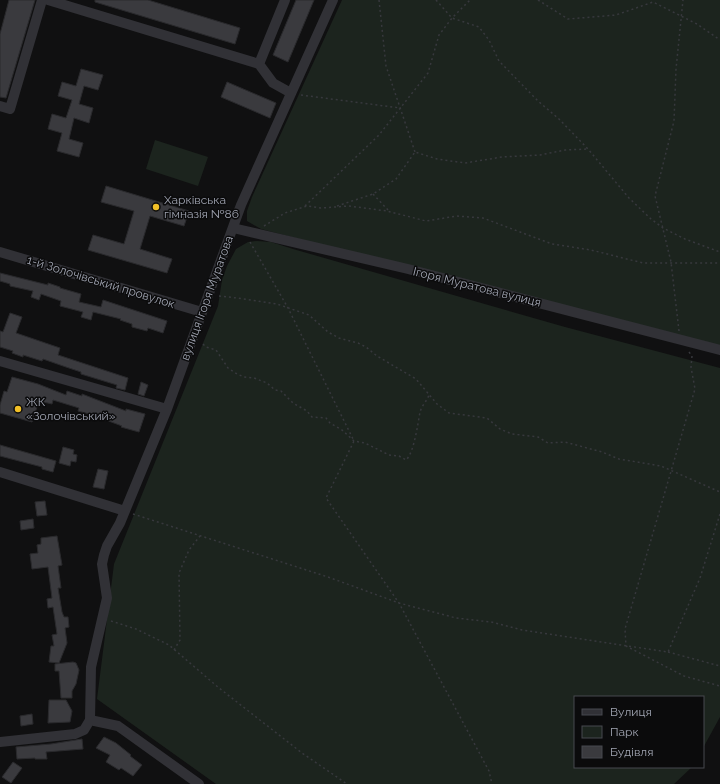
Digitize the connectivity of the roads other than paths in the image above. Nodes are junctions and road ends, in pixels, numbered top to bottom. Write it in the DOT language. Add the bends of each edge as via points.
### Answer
graph roads {
  1 [pos="42,0"];
  2 [pos="48,0"];
  3 [pos="286,0"];
  4 [pos="333,0"];
  5 [pos="259,64"];
  6 [pos="291,93"];
  7 [pos="0,106"];
  8 [pos="233,228"];
  9 [pos="0,252"];
  10 [pos="202,312"];
  11 [pos="720,350"];
  12 [pos="0,361"];
  13 [pos="167,409"];
  14 [pos="0,472"];
  15 [pos="125,511"];
  16 [pos="90,720"];
  17 [pos="0,742"];
  18 [pos="199,784"];
  1 -- 7 [label="street" via="10,109"];
  2 -- 5 [label="street"];
  3 -- 5 [label="street"];
  4 -- 6 [label="street, вулиця Ігоря Муратова"];
  5 -- 6 [label="street" via="273,83"];
  6 -- 8 [label="street, вулиця Ігоря Муратова"];
  8 -- 10 [label="street, вулиця Ігоря Муратова"];
  8 -- 11 [label="street, Ігоря Муратова вулиця" via="415,271"];
  9 -- 10 [label="street, 1-й Золочівський провулок"];
  10 -- 13 [label="street, вулиця Ігоря Муратова"];
  12 -- 13 [label="street"];
  13 -- 15 [label="street, вулиця Ігоря Муратова"];
  14 -- 15 [label="street"];
  15 -- 16 [label="street, вулиця Ігоря Муратова" via="102,564 107,598 91,667"];
  16 -- 17 [label="street" via="84,730 75,734"];
  16 -- 18 [label="street" via="118,726"];
}
